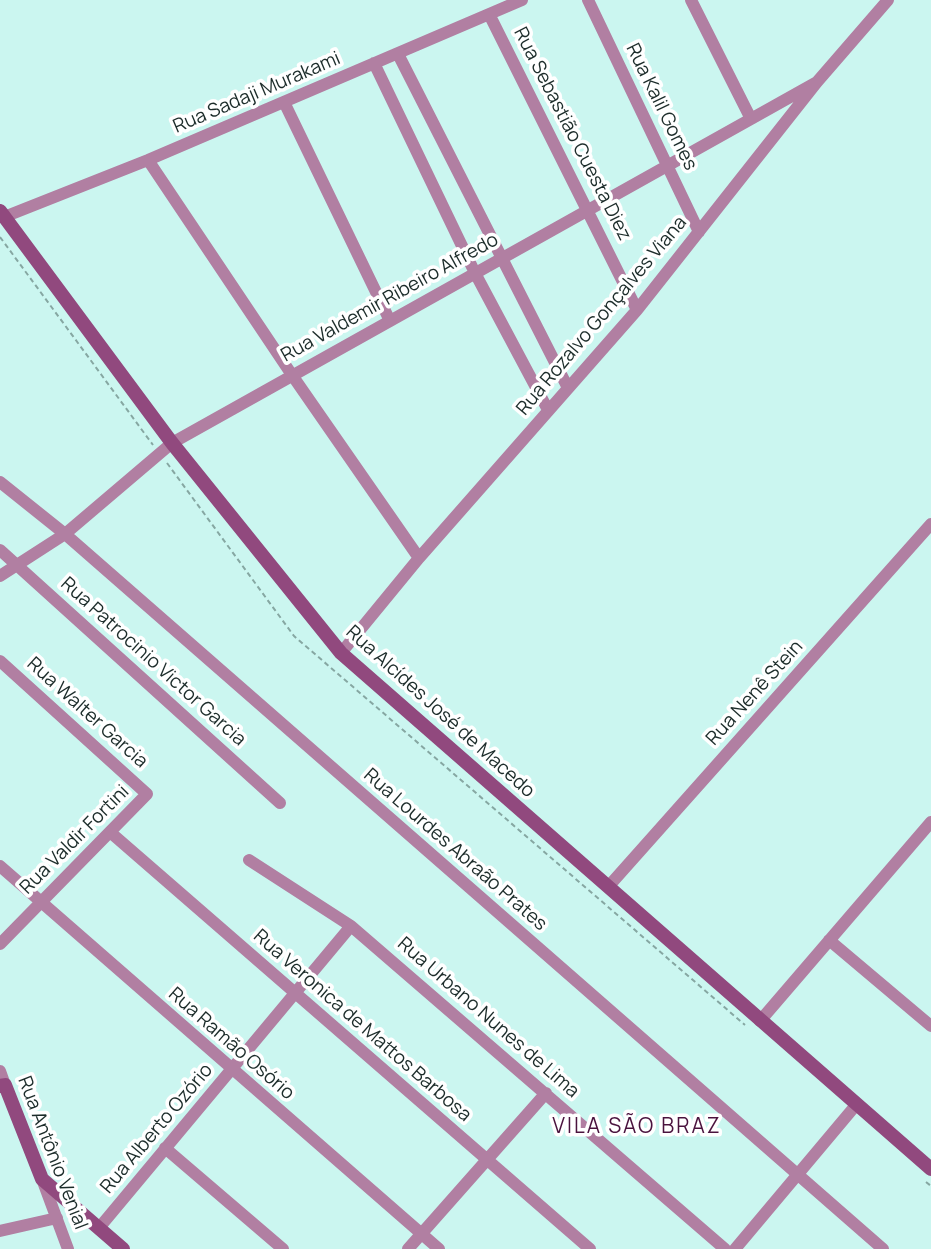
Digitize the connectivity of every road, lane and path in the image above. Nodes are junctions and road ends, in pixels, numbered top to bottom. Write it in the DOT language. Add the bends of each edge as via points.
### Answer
graph roads {
  1 [pos="523,0"];
  2 [pos="588,0"];
  3 [pos="691,0"];
  4 [pos="888,0"];
  5 [pos="489,14"];
  6 [pos="398,54"];
  7 [pos="373,63"];
  8 [pos="817,82"];
  9 [pos="284,102"];
  10 [pos="751,119"];
  11 [pos="148,160"];
  12 [pos="668,165"];
  13 [pos="589,209"];
  14 [pos="2,214"];
  15 [pos="699,232"];
  16 [pos="502,258"];
  17 [pos="475,273"];
  18 [pos="637,310"];
  19 [pos="390,321"];
  20 [pos="292,375"];
  21 [pos="568,388"];
  22 [pos="548,410"];
  23 [pos="172,443"];
  24 [pos="0,482"];
  25 [pos="931,524"];
  26 [pos="65,534"];
  27 [pos="0,550"];
  28 [pos="419,558"];
  29 [pos="18,566"];
  30 [pos="0,576"];
  31 [pos="341,653"];
  32 [pos="0,661"];
  33 [pos="147,794"];
  34 [pos="280,803"];
  35 [pos="931,822"];
  36 [pos="110,832"];
  37 [pos="249,860"];
  38 [pos="0,866"];
  39 [pos="608,887"];
  40 [pos="40,903"];
  41 [pos="351,926"];
  42 [pos="829,940"];
  43 [pos="0,943"];
  44 [pos="295,993"];
  45 [pos="760,1021"];
  46 [pos="931,1026"];
  47 [pos="231,1069"];
  48 [pos="2,1080"];
  49 [pos="546,1093"];
  50 [pos="856,1105"];
  51 [pos="165,1148"];
  52 [pos="486,1159"];
  53 [pos="929,1164"];
  54 [pos="797,1175"];
  55 [pos="42,1179"];
  56 [pos="57,1218"];
  57 [pos="99,1227"];
  58 [pos="0,1231"];
  59 [pos="421,1233"];
  60 [pos="68,1249"];
  61 [pos="123,1249"];
  62 [pos="283,1249"];
  63 [pos="408,1249"];
  64 [pos="439,1249"];
  65 [pos="590,1249"];
  66 [pos="725,1249"];
  67 [pos="734,1249"];
  68 [pos="883,1249"];
  1 -- 5 [label="street, Rua Sadaji Murakami"];
  2 -- 12 [label="street, Rua Kalil Gomes"];
  3 -- 10 [label="street"];
  4 -- 8 [label="street, Rua Rozalvo Gonçalves Viana"];
  5 -- 6 [label="street, Rua Sadaji Murakami"];
  5 -- 13 [label="street, Rua Sebastião Cuesta Diez"];
  6 -- 7 [label="street, Rua Sadaji Murakami"];
  6 -- 16 [label="street"];
  7 -- 9 [label="street, Rua Sadaji Murakami"];
  7 -- 17 [label="street"];
  8 -- 10 [label="street, Rua Valdemir Ribeiro Alfredo"];
  8 -- 15 [label="street, Rua Rozalvo Gonçalves Viana"];
  9 -- 11 [label="street, Rua Sadaji Murakami"];
  9 -- 19 [label="street"];
  10 -- 12 [label="street, Rua Valdemir Ribeiro Alfredo"];
  11 -- 14 [label="street, Rua Sadaji Murakami"];
  11 -- 20 [label="street"];
  12 -- 13 [label="street, Rua Valdemir Ribeiro Alfredo"];
  12 -- 15 [label="street, Rua Kalil Gomes"];
  13 -- 16 [label="street, Rua Valdemir Ribeiro Alfredo"];
  13 -- 18 [label="street, Rua Sebastião Cuesta Diez"];
  14 -- 23 [label="street, Rua Alcídes José de Macedo"];
  15 -- 18 [label="street, Rua Rozalvo Gonçalves Viana"];
  16 -- 17 [label="street, Rua Valdemir Ribeiro Alfredo"];
  16 -- 21 [label="street"];
  17 -- 19 [label="street, Rua Valdemir Ribeiro Alfredo"];
  17 -- 22 [label="street"];
  18 -- 21 [label="street, Rua Rozalvo Gonçalves Viana"];
  19 -- 20 [label="street, Rua Valdemir Ribeiro Alfredo"];
  20 -- 23 [label="street, Rua Valdemir Ribeiro Alfredo"];
  20 -- 28 [label="street"];
  21 -- 22 [label="street, Rua Rozalvo Gonçalves Viana"];
  22 -- 28 [label="street, Rua Rozalvo Gonçalves Viana"];
  23 -- 26 [label="street, Rua Valdemir Ribeiro Alfredo"];
  23 -- 31 [label="street, Rua Alcídes José de Macedo"];
  24 -- 26 [label="street, Rua Lourdes Abraão Prates"];
  25 -- 39 [label="street, Rua Nenê Stein"];
  26 -- 29 [label="street, Rua Valdemir Ribeiro Alfredo"];
  26 -- 54 [label="street, Rua Lourdes Abraão Prates"];
  27 -- 29 [label="street, Rua Patrocinio Victor Garcia"];
  28 -- 31 [label="street, Rua Rozalvo Gonçalves Viana"];
  29 -- 30 [label="street, Rua Valdemir Ribeiro Alfredo"];
  29 -- 34 [label="street, Rua Patrocinio Victor Garcia"];
  31 -- 39 [label="street, Rua Alcídes José de Macedo"];
  32 -- 33 [label="street, Rua Walter Garcia"];
  33 -- 36 [label="street, Rua Valdir Fortini"];
  35 -- 42 [label="street"];
  36 -- 40 [label="street, Rua Valdir Fortini"];
  36 -- 44 [label="street, Rua Veronica de Mattos Barbosa"];
  37 -- 41 [label="street, Rua Urbano Nunes de Lima"];
  38 -- 40 [label="street, Rua Ramão Osório"];
  39 -- 45 [label="street, Rua Alcídes José de Macedo"];
  40 -- 43 [label="street, Rua Valdir Fortini"];
  40 -- 47 [label="street, Rua Ramão Osório"];
  41 -- 44 [label="street, Rua Alberto Ozório"];
  41 -- 49 [label="street, Rua Urbano Nunes de Lima"];
  42 -- 45 [label="street"];
  42 -- 46 [label="street"];
  44 -- 47 [label="street, Rua Alberto Ozório"];
  44 -- 52 [label="street, Rua Veronica de Mattos Barbosa"];
  45 -- 50 [label="street, Rua Alcídes José de Macedo"];
  47 -- 51 [label="street, Rua Alberto Ozório"];
  47 -- 59 [label="street, Rua Ramão Osório"];
  48 -- 55 [label="street, Rua Antônio Venial"];
  49 -- 52 [label="street"];
  49 -- 66 [label="street, Rua Urbano Nunes de Lima"];
  50 -- 53 [label="street, Rua Alcídes José de Macedo"];
  50 -- 54 [label="street"];
  51 -- 57 [label="street, Rua Alberto Ozório"];
  51 -- 62 [label="street"];
  52 -- 59 [label="street"];
  52 -- 65 [label="street, Rua Veronica de Mattos Barbosa"];
  54 -- 67 [label="street"];
  54 -- 68 [label="street, Rua Lourdes Abraão Prates"];
  55 -- 56 [label="street, Rua Antônio Venial"];
  55 -- 57 [label="street"];
  56 -- 58 [label="street"];
  56 -- 60 [label="street, Rua Antônio Venial"];
  57 -- 61 [label="street"];
  59 -- 63 [label="street"];
  59 -- 64 [label="street, Rua Ramão Osório"];
}
